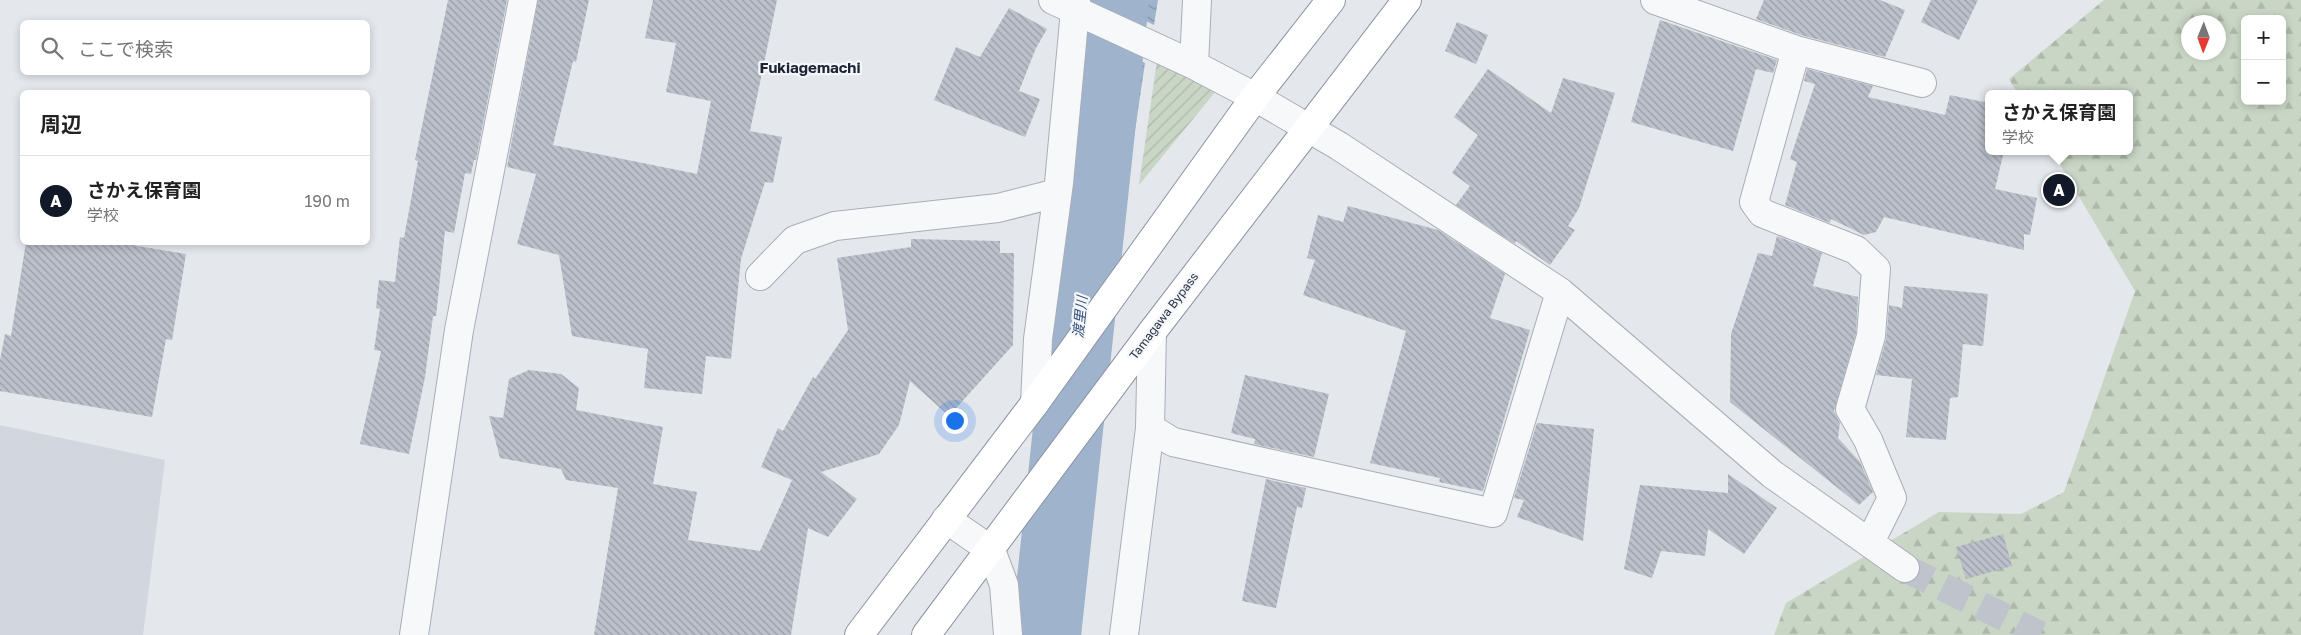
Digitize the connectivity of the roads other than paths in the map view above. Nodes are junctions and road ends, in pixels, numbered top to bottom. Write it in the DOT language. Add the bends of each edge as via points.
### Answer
graph roads {
  1 [pos="523,0"];
  2 [pos="1197,0"];
  3 [pos="1331,0"];
  4 [pos="1407,0"];
  5 [pos="1655,0"];
  6 [pos="1068,3"];
  7 [pos="1796,50"];
  8 [pos="1194,65"];
  9 [pos="1922,83"];
  10 [pos="1255,97"];
  11 [pos="1308,128"];
  12 [pos="1057,193"];
  13 [pos="760,276"];
  14 [pos="1560,292"];
  15 [pos="1152,332"];
  16 [pos="1035,403"];
  17 [pos="1150,428"];
  18 [pos="946,519"];
  19 [pos="1870,542"];
  20 [pos="991,550"];
  21 [pos="1905,568"];
  22 [pos="414,635"];
  23 [pos="859,635"];
  24 [pos="926,635"];
  25 [pos="1008,635"];
  26 [pos="1124,635"];
  1 -- 22 [label="street" via="459,330"];
  2 -- 8 [label="street"];
  3 -- 10 [label="highway"];
  4 -- 11 [label="highway, Tamagawa Bypass"];
  5 -- 7 [label="street"];
  6 -- 8 [label="street"];
  6 -- 12 [label="street"];
  7 -- 9 [label="street"];
  7 -- 19 [label="street" via="1754,202 1762,214 1856,250 1876,270 1871,336 1850,409 1868,440 1892,498"];
  8 -- 10 [label="street"];
  10 -- 11 [label="street"];
  10 -- 16 [label="highway"];
  11 -- 14 [label="street"];
  11 -- 15 [label="highway, Tamagawa Bypass"];
  12 -- 13 [label="street" via="998,208 834,226 795,240"];
  12 -- 16 [label="street" via="1038,339"];
  14 -- 17 [label="street" via="1493,513 1173,442"];
  14 -- 19 [label="street" via="1772,474"];
  15 -- 17 [label="street"];
  15 -- 20 [label="highway, Tamagawa Bypass"];
  16 -- 18 [label="highway"];
  17 -- 26 [label="street"];
  18 -- 20 [label="street"];
  18 -- 23 [label="highway"];
  19 -- 21 [label="street"];
  20 -- 24 [label="highway, Tamagawa Bypass"];
  20 -- 25 [label="street" via="1004,585"];
}
